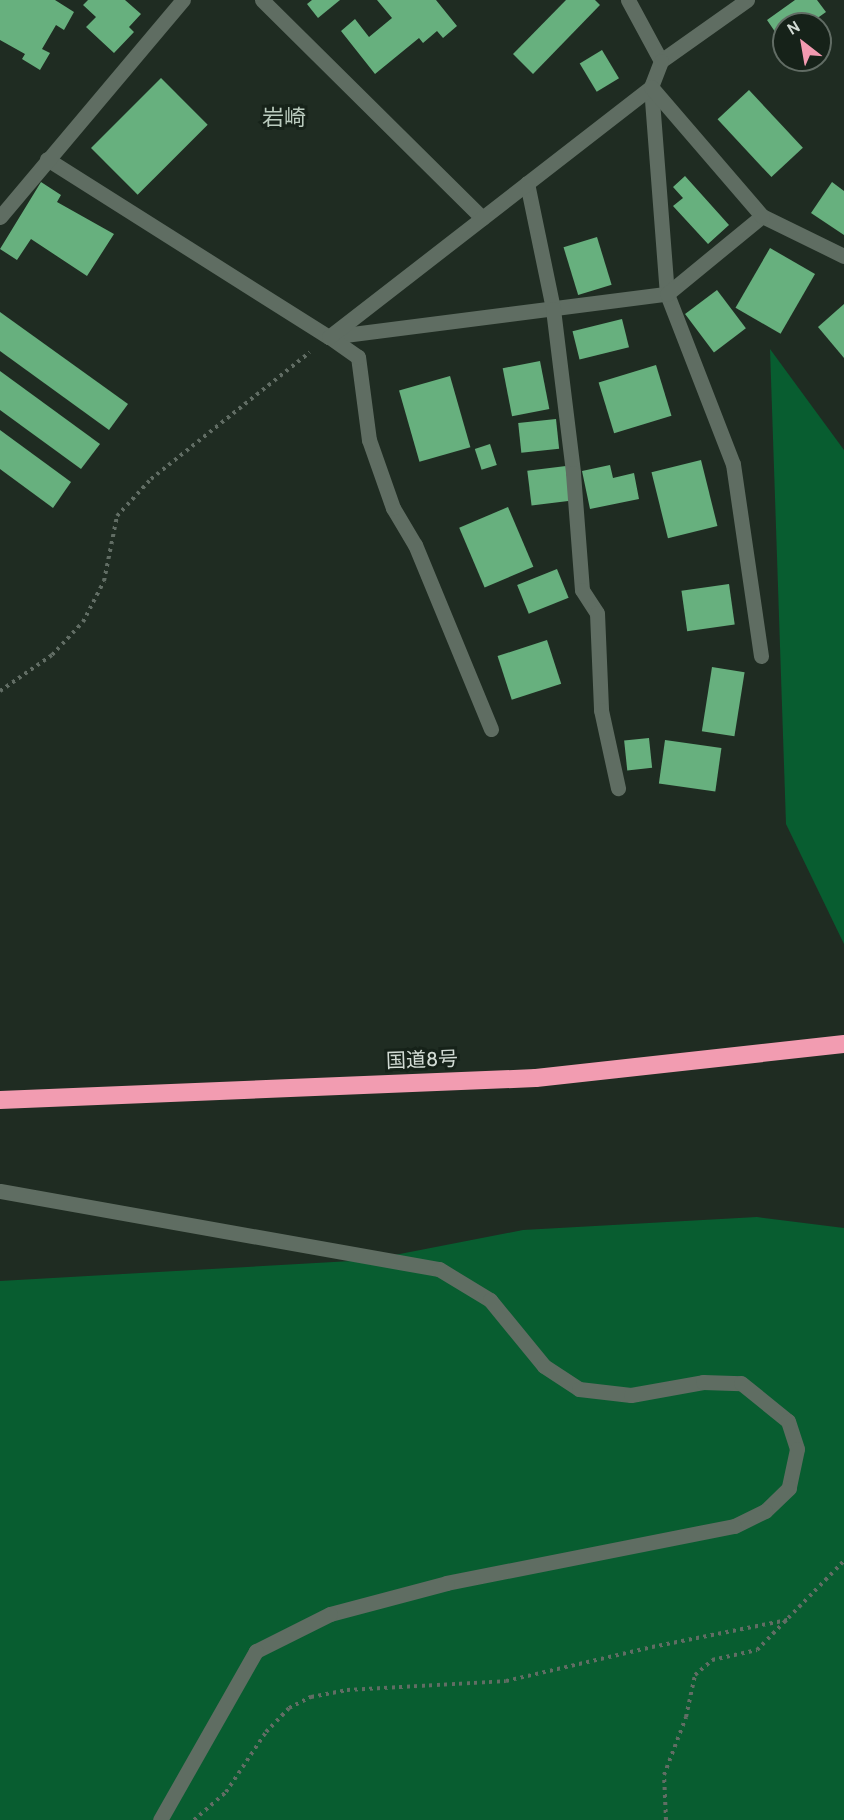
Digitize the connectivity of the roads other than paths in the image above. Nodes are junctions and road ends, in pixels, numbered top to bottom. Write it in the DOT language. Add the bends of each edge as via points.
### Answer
graph roads {
  1 [pos="183,0"];
  2 [pos="262,0"];
  3 [pos="628,0"];
  4 [pos="747,0"];
  5 [pos="661,61"];
  6 [pos="651,87"];
  7 [pos="47,159"];
  8 [pos="527,183"];
  9 [pos="762,216"];
  10 [pos="0,217"];
  11 [pos="482,218"];
  12 [pos="844,256"];
  13 [pos="668,294"];
  14 [pos="553,309"];
  15 [pos="329,337"];
  16 [pos="761,656"];
  17 [pos="491,729"];
  18 [pos="618,788"];
  19 [pos="844,1044"];
  20 [pos="0,1100"];
  21 [pos="0,1191"];
  22 [pos="160,1820"];
  1 -- 7 [label="street"];
  2 -- 11 [label="street"];
  3 -- 5 [label="street"];
  4 -- 5 [label="street"];
  5 -- 6 [label="street"];
  6 -- 8 [label="street"];
  6 -- 9 [label="street"];
  6 -- 13 [label="street"];
  7 -- 10 [label="street"];
  7 -- 15 [label="street"];
  8 -- 11 [label="street"];
  8 -- 14 [label="street"];
  9 -- 12 [label="street"];
  9 -- 13 [label="street"];
  11 -- 15 [label="street"];
  13 -- 14 [label="street"];
  13 -- 16 [label="street" via="733,464"];
  14 -- 15 [label="street"];
  14 -- 18 [label="street" via="573,473 582,590 597,613 601,710"];
  15 -- 17 [label="street" via="358,357 369,440 393,508 415,545"];
  19 -- 20 [label="highway, 国道8号" via="536,1078"];
  21 -- 22 [label="street" via="439,1269 490,1300 544,1366 579,1389 631,1395 703,1382 741,1383 788,1421 797,1449 789,1488 765,1511 734,1526 426,1588 330,1614 256,1651"];
}
